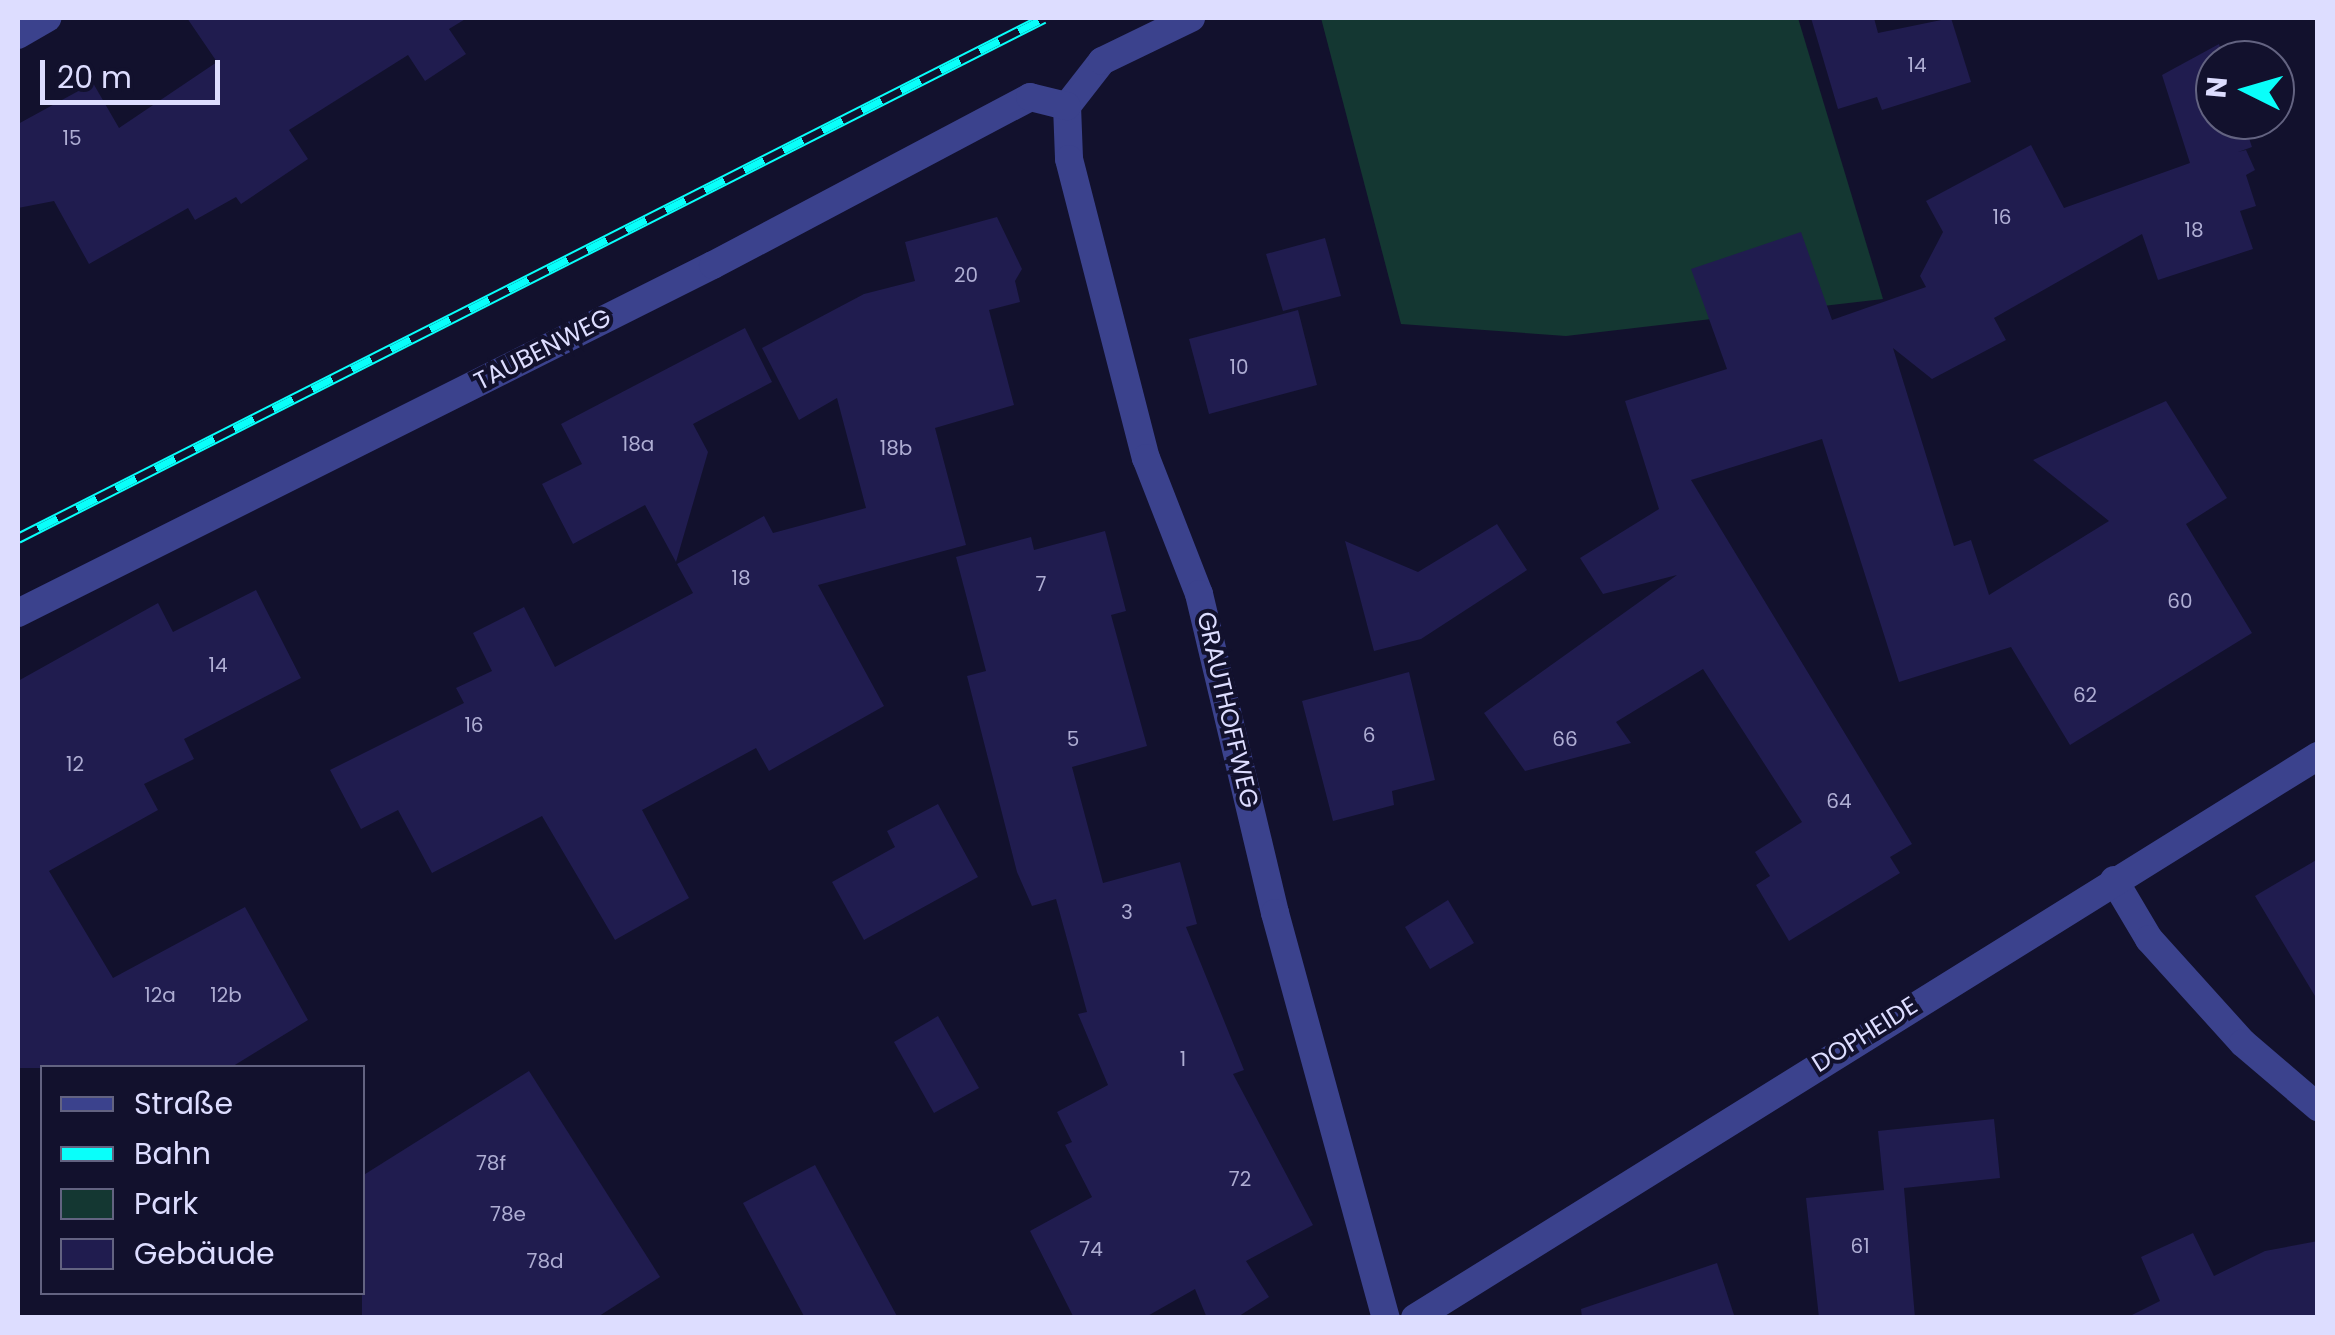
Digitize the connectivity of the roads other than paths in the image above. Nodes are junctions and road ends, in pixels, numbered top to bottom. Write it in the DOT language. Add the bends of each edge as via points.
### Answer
graph roads {
  1 [pos="48,18"];
  2 [pos="1191,18"];
  3 [pos="18,35"];
  4 [pos="1067,106"];
  5 [pos="18,613"];
  6 [pos="2318,756"];
  7 [pos="2114,880"];
  8 [pos="2318,1108"];
  9 [pos="1386,1318"];
  10 [pos="1414,1318"];
  1 -- 3 [label="street"];
  2 -- 4 [label="street" via="1102,61"];
  4 -- 5 [label="street, TAUBENWEG" via="1030,97 713,265"];
  4 -- 9 [label="street, GRAUTHOFFWEG" via="1068,159 1146,458 1199,594 1275,913"];
  6 -- 7 [label="street, DOPHEIDE"];
  7 -- 8 [label="street" via="2149,939 2243,1043"];
  7 -- 10 [label="street, DOPHEIDE"];
}
